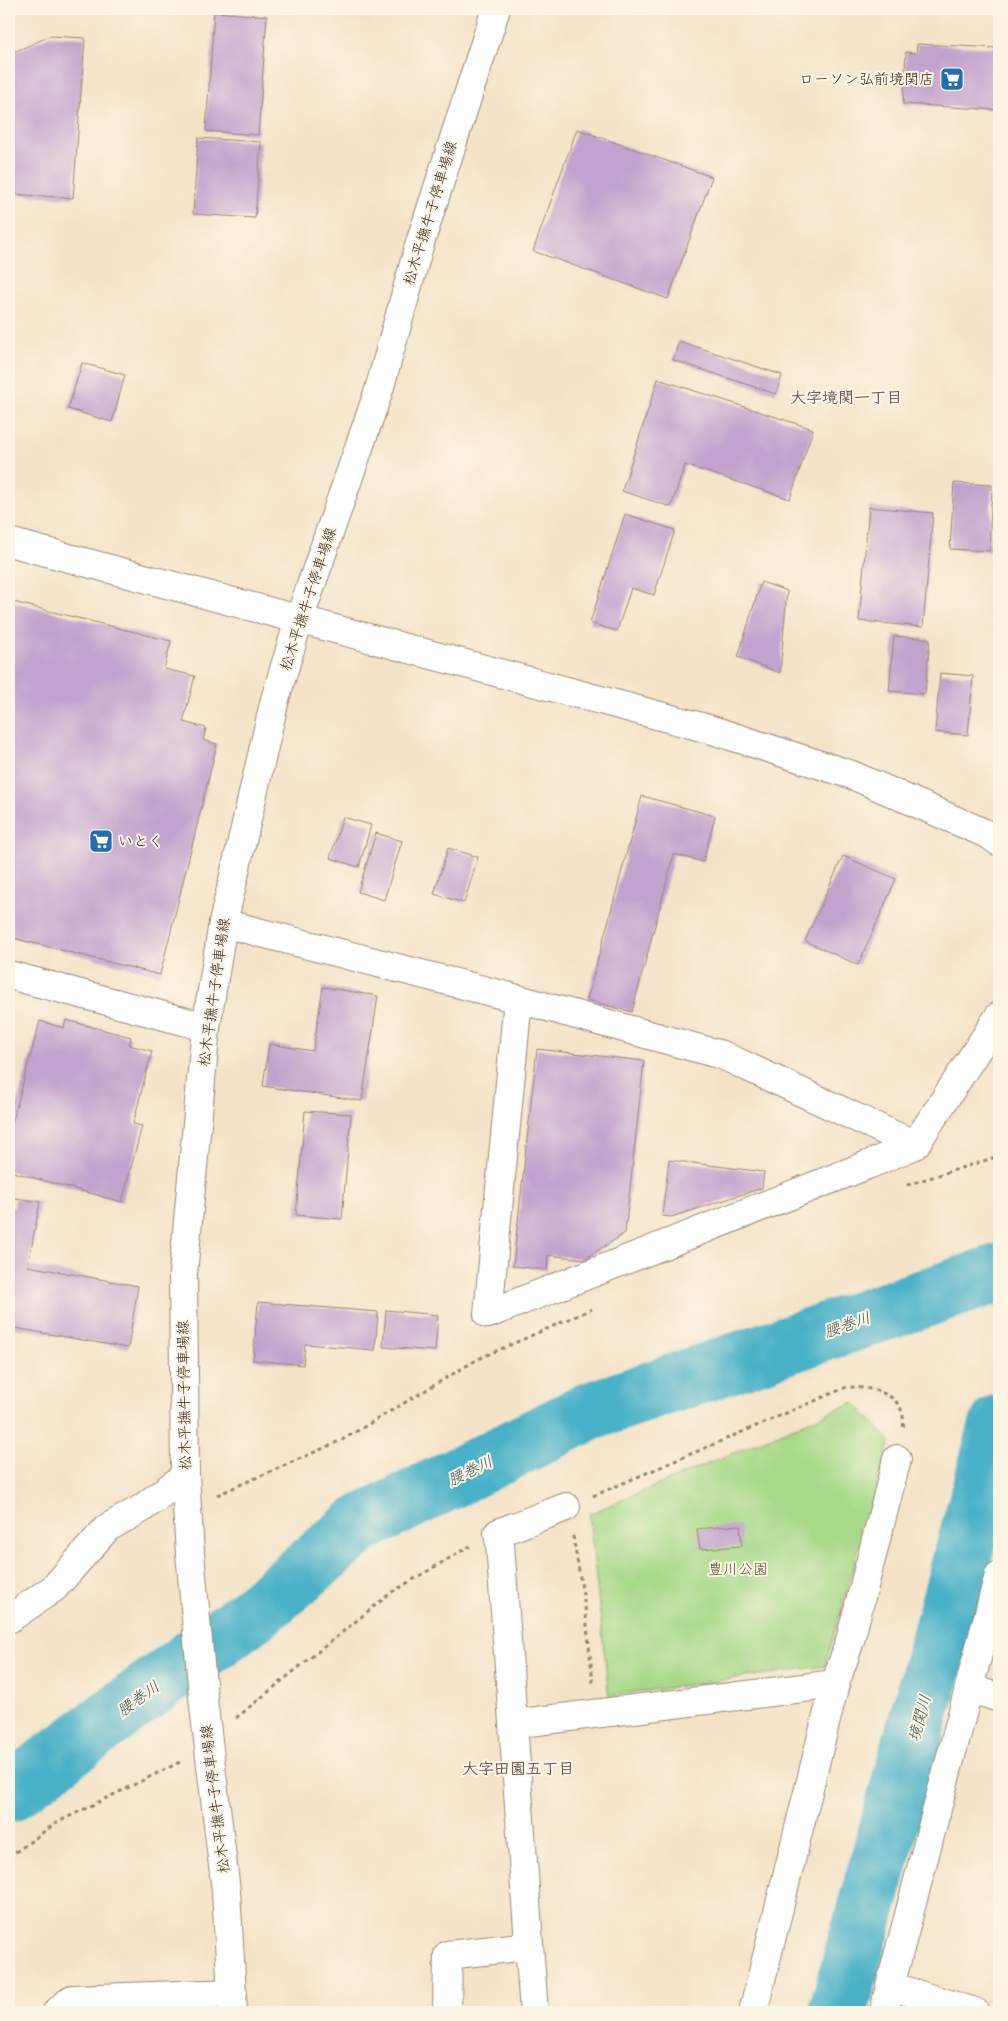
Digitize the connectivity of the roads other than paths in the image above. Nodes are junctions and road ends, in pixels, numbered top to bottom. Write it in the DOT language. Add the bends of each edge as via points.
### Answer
graph roads {
  1 [pos="496,9"];
  2 [pos="9,542"];
  3 [pos="299,620"];
  4 [pos="999,842"];
  5 [pos="223,923"];
  6 [pos="9,975"];
  7 [pos="518,999"];
  8 [pos="999,1016"];
  9 [pos="206,1027"];
  10 [pos="915,1144"];
  11 [pos="897,1459"];
  12 [pos="185,1476"];
  13 [pos="576,1503"];
  14 [pos="999,1575"];
  15 [pos="9,1619"];
  16 [pos="835,1684"];
  17 [pos="969,1688"];
  18 [pos="999,1698"];
  19 [pos="513,1724"];
  20 [pos="529,1946"];
  21 [pos="890,1986"];
  22 [pos="233,2002"];
  23 [pos="57,2012"];
  24 [pos="447,2012"];
  25 [pos="534,2012"];
  26 [pos="753,2012"];
  27 [pos="884,2012"];
  28 [pos="975,2012"];
  1 -- 3 [label="street, 松木平撫牛子停車場線" via="418,246 379,390"];
  2 -- 3 [label="street"];
  3 -- 4 [label="street" via="709,729 852,775"];
  3 -- 5 [label="street, 松木平撫牛子停車場線" via="274,699"];
  5 -- 7 [label="street"];
  5 -- 9 [label="street, 松木平撫牛子停車場線"];
  6 -- 9 [label="street"];
  7 -- 10 [label="street" via="722,1055"];
  7 -- 10 [label="street" via="488,1314"];
  8 -- 10 [label="street"];
  9 -- 12 [label="street, 松木平撫牛子停車場線" via="183,1274"];
  11 -- 16 [label="street" via="852,1634"];
  12 -- 15 [label="street" via="107,1528 54,1588"];
  12 -- 22 [label="street, 松木平撫牛子停車場線" via="204,1707 226,1891"];
  13 -- 19 [label="street" via="498,1532"];
  14 -- 17 [label="street"];
  16 -- 19 [label="street"];
  16 -- 26 [label="street"];
  17 -- 18 [label="street"];
  17 -- 21 [label="street"];
  19 -- 20 [label="street"];
  20 -- 24 [label="street" via="448,1955"];
  20 -- 25 [label="street"];
  21 -- 27 [label="street"];
  21 -- 28 [label="street"];
  22 -- 23 [label="street" via="72,1999"];
}
